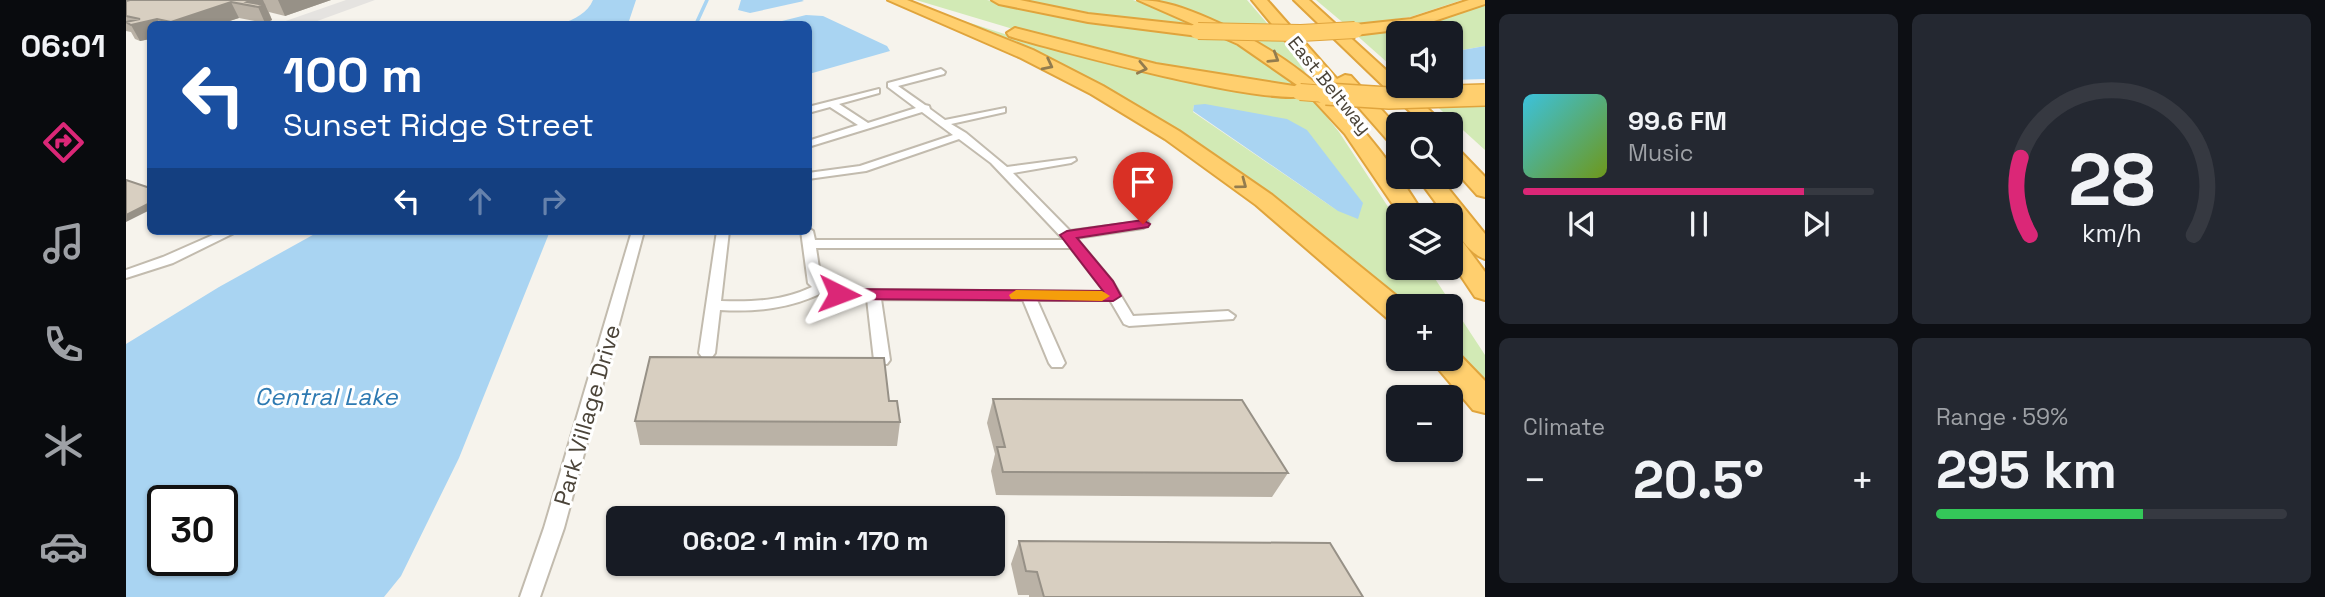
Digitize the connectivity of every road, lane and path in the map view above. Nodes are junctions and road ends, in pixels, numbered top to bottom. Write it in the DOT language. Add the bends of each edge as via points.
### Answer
graph roads {
  1 [pos="895,0"];
  2 [pos="912,0"];
  3 [pos="999,0"];
  4 [pos="1145,0"];
  5 [pos="1259,0"];
  6 [pos="1273,0"];
  7 [pos="1301,0"];
  8 [pos="1483,0"];
  9 [pos="1359,51"];
  10 [pos="942,72"];
  11 [pos="876,91"];
  12 [pos="1485,95"];
  13 [pos="832,104"];
  14 [pos="926,108"];
  15 [pos="812,109"];
  16 [pos="1002,110"];
  17 [pos="1413,112"];
  18 [pos="1422,112"];
  19 [pos="945,123"];
  20 [pos="866,126"];
  21 [pos="1386,127"];
  22 [pos="962,135"];
  23 [pos="812,143"];
  24 [pos="1463,152"];
  25 [pos="1386,156"];
  26 [pos="1072,160"];
  27 [pos="1463,166"];
  28 [pos="1005,171"];
  29 [pos="1485,174"];
  30 [pos="812,175"];
  31 [pos="1435,189"];
  32 [pos="1485,190"];
  33 [pos="1403,203"];
  34 [pos="1143,224"];
  35 [pos="223,235"];
  36 [pos="637,235"];
  37 [pos="722,235"];
  38 [pos="808,237"];
  39 [pos="1070,240"];
  40 [pos="1463,254"];
  41 [pos="1463,260"];
  42 [pos="1482,272"];
  43 [pos="126,274"];
  44 [pos="821,288"];
  45 [pos="1028,295"];
  46 [pos="874,296"];
  47 [pos="1113,296"];
  48 [pos="1386,302"];
  49 [pos="713,305"];
  50 [pos="1228,316"];
  51 [pos="707,353"];
  52 [pos="882,360"];
  53 [pos="1057,363"];
  54 [pos="1456,371"];
  55 [pos="1485,401"];
  56 [pos="530,597"];
  1 -- 48 [label="highway, one-way" via="1027,54 1172,135 1264,200"];
  2 -- 12 [label="highway, one-way, bridge" via="1119,62 1203,80 1389,97"];
  3 -- 8 [label="highway, bridge" via="1088,18 1198,31 1284,33 1354,30 1428,19"];
  4 -- 33 [label="highway, one-way" via="1215,26 1297,75 1331,106"];
  5 -- 25 [label="highway, East Beltway"];
  6 -- 21 [label="highway"];
  7 -- 9 [label="highway, East Beltway"];
  9 -- 17 [label="highway"];
  9 -- 18 [label="highway, East Beltway"];
  10 -- 14 [label="street" via="891,85"];
  11 -- 13 [label="street"];
  13 -- 15 [label="street"];
  13 -- 20 [label="street"];
  14 -- 19 [label="street"];
  14 -- 20 [label="street"];
  16 -- 19 [label="street"];
  19 -- 22 [label="street"];
  20 -- 23 [label="street"];
  22 -- 28 [label="street"];
  22 -- 30 [label="street" via="862,169"];
  24 -- 29 [label="highway"];
  26 -- 28 [label="street"];
  27 -- 32 [label="highway"];
  28 -- 39 [label="street"];
  31 -- 42 [label="highway"];
  34 -- 39 [label="street"];
  35 -- 43 [label="street"];
  36 -- 56 [label="street, Park Village Drive"];
  37 -- 49 [label="street"];
  38 -- 39 [label="street"];
  38 -- 44 [label="street" via="815,283"];
  39 -- 47 [label="street"];
  40 -- 42 [label="highway"];
  41 -- 42 [label="highway"];
  44 -- 46 [label="street"];
  44 -- 49 [label="street" via="779,305"];
  45 -- 46 [label="street"];
  45 -- 47 [label="street"];
  45 -- 53 [label="street"];
  46 -- 52 [label="street"];
  47 -- 50 [label="street" via="1129,321"];
  49 -- 51 [label="street"];
  54 -- 55 [label="highway"];
}
